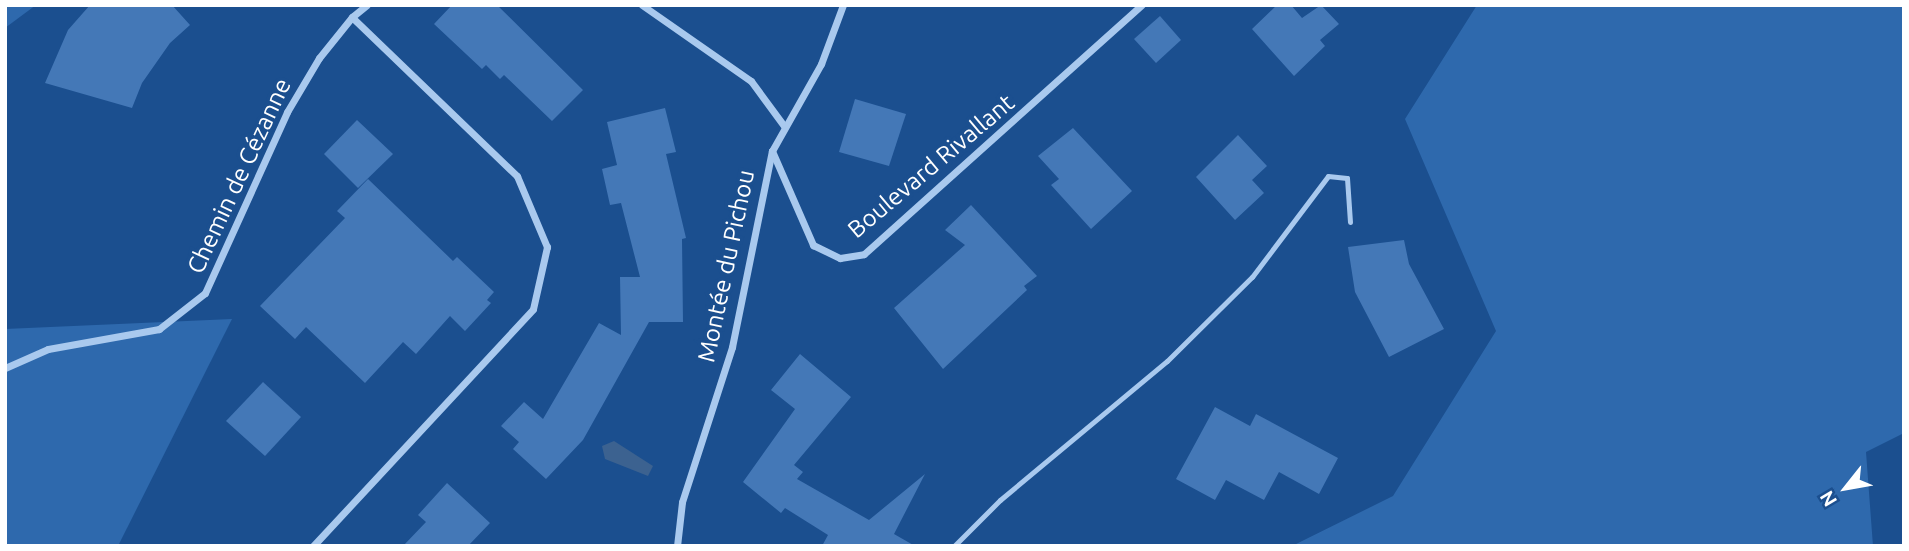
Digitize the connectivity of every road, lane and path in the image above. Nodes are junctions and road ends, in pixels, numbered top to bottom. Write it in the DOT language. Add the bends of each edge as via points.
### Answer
graph roads {
  1 [pos="367,5"];
  2 [pos="642,5"];
  3 [pos="844,5"];
  4 [pos="1142,5"];
  5 [pos="352,17"];
  6 [pos="784,126"];
  7 [pos="772,151"];
  8 [pos="1350,222"];
  9 [pos="5,368"];
  10 [pos="313,546"];
  11 [pos="677,546"];
  12 [pos="954,546"];
  1 -- 5 [label="street, Chemin de Cézanne"];
  2 -- 6 [label="street" via="751,81"];
  3 -- 6 [label="street, Montée du Pichou" via="821,64"];
  4 -- 7 [label="street, Boulevard Rivallant" via="864,254 840,258 813,245"];
  5 -- 9 [label="street, Chemin de Cézanne" via="319,58 287,112 205,293 159,329 48,349"];
  5 -- 10 [label="street" via="517,176 547,247 533,309"];
  6 -- 7 [label="street, Montée du Pichou"];
  7 -- 11 [label="street, Montée du Pichou" via="732,347 682,502"];
  8 -- 12 [label="lane" via="1347,178 1328,176 1252,277 1167,360 1000,499"];
}
